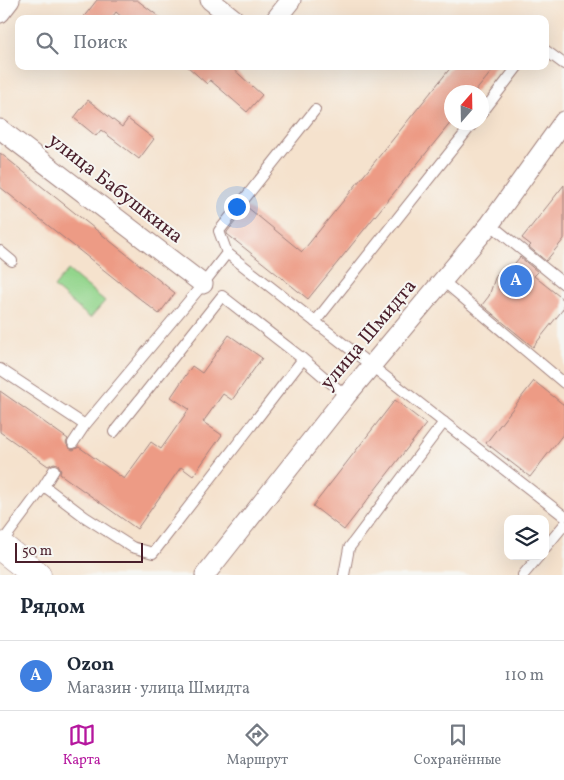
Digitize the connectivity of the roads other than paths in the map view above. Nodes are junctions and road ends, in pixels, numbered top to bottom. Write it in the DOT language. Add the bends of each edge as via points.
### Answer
graph roads {
  1 [pos="10,0"];
  2 [pos="210,0"];
  3 [pos="291,0"];
  4 [pos="0,13"];
  5 [pos="229,15"];
  6 [pos="279,15"];
  7 [pos="549,53"];
  8 [pos="564,64"];
  9 [pos="515,70"];
  10 [pos="489,104"];
  11 [pos="315,110"];
  12 [pos="564,121"];
  13 [pos="0,129"];
  14 [pos="468,130"];
  15 [pos="490,224"];
  16 [pos="0,251"];
  17 [pos="227,253"];
  18 [pos="12,261"];
  19 [pos="562,279"];
  20 [pos="443,281"];
  21 [pos="203,284"];
  22 [pos="315,322"];
  23 [pos="303,359"];
  24 [pos="371,365"];
  25 [pos="0,369"];
  26 [pos="564,383"];
  27 [pos="346,396"];
  28 [pos="444,422"];
  29 [pos="85,425"];
  30 [pos="114,432"];
  31 [pos="73,443"];
  32 [pos="54,470"];
  33 [pos="44,486"];
  34 [pos="564,516"];
  35 [pos="564,525"];
  36 [pos="549,543"];
  37 [pos="0,546"];
  38 [pos="536,560"];
  39 [pos="36,575"];
  40 [pos="205,575"];
  41 [pos="344,575"];
  42 [pos="523,575"];
  1 -- 4 [label="street"];
  2 -- 5 [label="street"];
  3 -- 6 [label="street"];
  7 -- 8 [label="lane"];
  9 -- 10 [label="lane"];
  11 -- 17 [label="lane" via="219,231"];
  12 -- 15 [label="street, улица Шмидта"];
  13 -- 21 [label="street, улица Бабушкина"];
  14 -- 22 [label="lane"];
  15 -- 19 [label="lane"];
  15 -- 20 [label="street, улица Шмидта"];
  16 -- 18 [label="lane"];
  17 -- 21 [label="lane"];
  17 -- 22 [label="lane"];
  20 -- 24 [label="street, улица Шмидта"];
  20 -- 26 [label="lane"];
  21 -- 29 [label="lane"];
  22 -- 24 [label="lane"];
  23 -- 27 [label="lane"];
  23 -- 30 [label="lane" via="222,296"];
  23 -- 33 [label="lane" via="153,553 132,547"];
  24 -- 27 [label="street, улица Шмидта"];
  24 -- 28 [label="lane"];
  25 -- 29 [label="lane"];
  27 -- 40 [label="street, улица Шмидта"];
  28 -- 34 [label="lane"];
  28 -- 41 [label="lane" via="349,548"];
  29 -- 31 [label="lane"];
  32 -- 33 [label="lane"];
  33 -- 37 [label="lane"];
  35 -- 36 [label="lane"];
  37 -- 39 [label="main road"];
  38 -- 42 [label="lane"];
}
